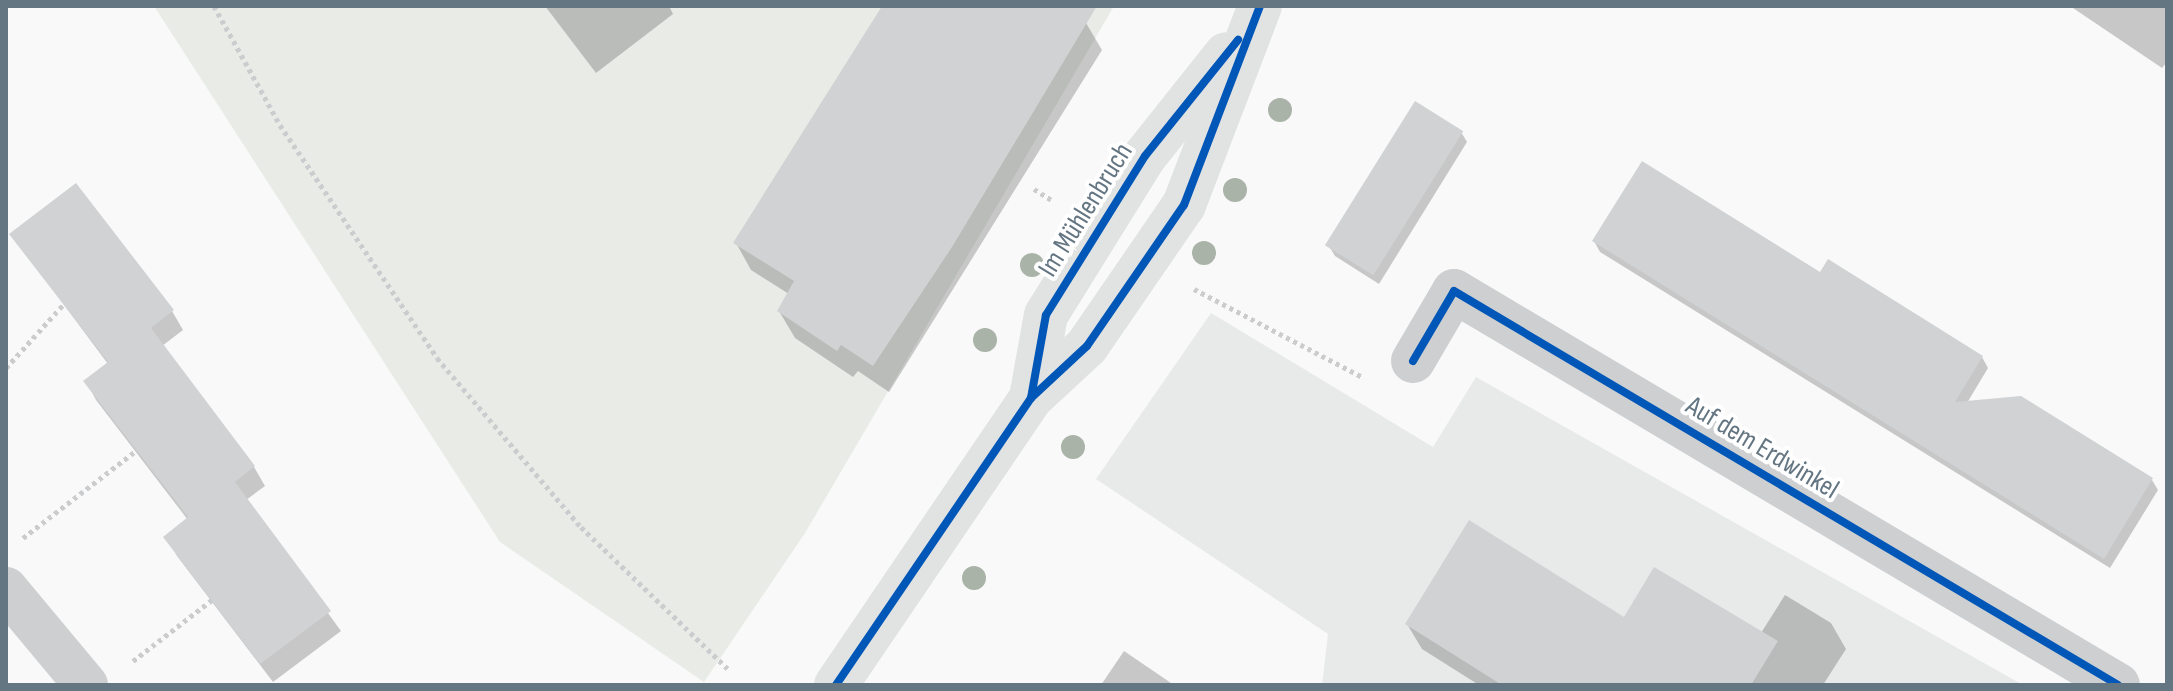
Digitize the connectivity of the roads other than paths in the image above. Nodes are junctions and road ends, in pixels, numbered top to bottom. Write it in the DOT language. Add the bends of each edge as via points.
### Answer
graph roads {
  1 [pos="1254,17"];
  2 [pos="1413,361"];
  3 [pos="1031,398"];
  4 [pos="6,589"];
  5 [pos="86,685"];
  6 [pos="836,685"];
  7 [pos="2118,685"];
  1 -- 3 [label="main road, Im Mühlenbruch" via="1184,205 1087,346"];
  1 -- 3 [label="main road, Im Mühlenbruch" via="1145,156 1046,315"];
  2 -- 7 [label="street, Auf dem Erdwinkel" via="1454,291"];
  3 -- 6 [label="main road, Im Mühlenbruch"];
  4 -- 5 [label="street"];
}
